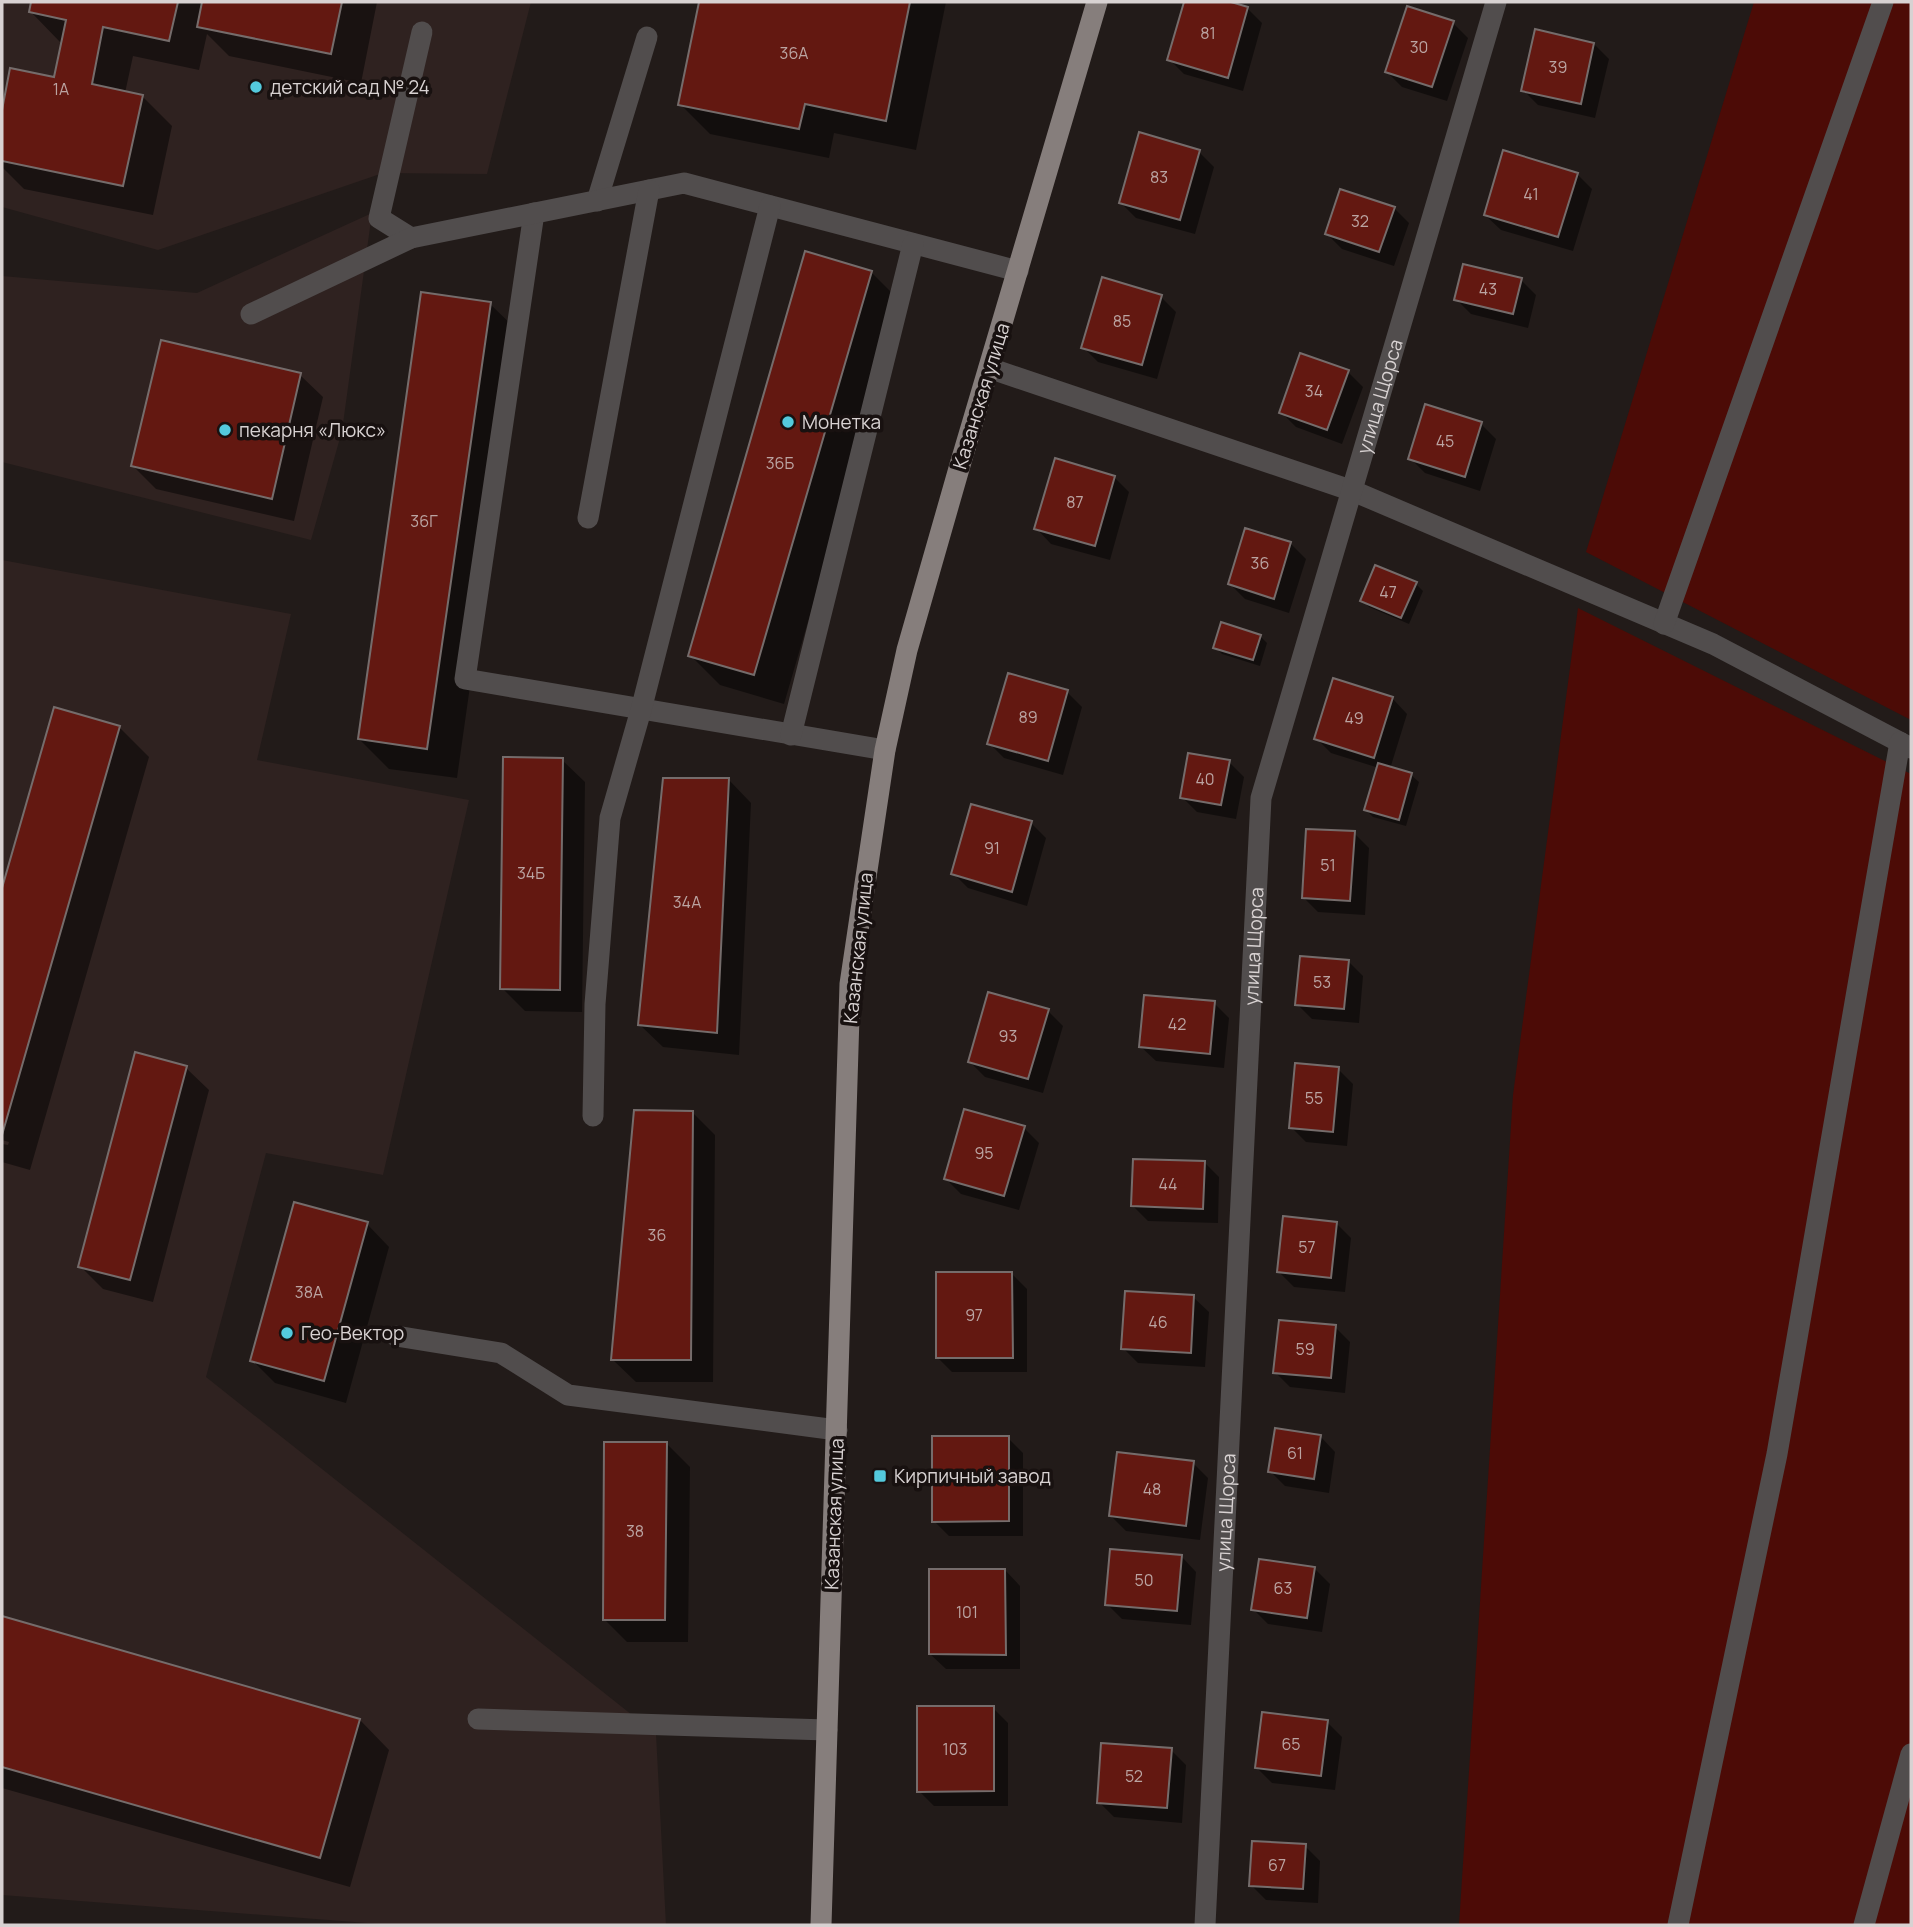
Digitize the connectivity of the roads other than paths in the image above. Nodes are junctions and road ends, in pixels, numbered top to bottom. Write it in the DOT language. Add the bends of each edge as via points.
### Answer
graph roads {
  1 [pos="1097,2"];
  2 [pos="1496,2"];
  3 [pos="1883,2"];
  4 [pos="422,32"];
  5 [pos="646,37"];
  6 [pos="649,190"];
  7 [pos="597,201"];
  8 [pos="770,206"];
  9 [pos="534,213"];
  10 [pos="411,238"];
  11 [pos="913,244"];
  12 [pos="1018,271"];
  13 [pos="251,314"];
  14 [pos="989,369"];
  15 [pos="1353,491"];
  16 [pos="588,518"];
  17 [pos="1664,624"];
  18 [pos="641,710"];
  19 [pos="791,734"];
  20 [pos="1906,745"];
  21 [pos="885,750"];
  22 [pos="593,1116"];
  23 [pos="396,1336"];
  24 [pos="836,1430"];
  25 [pos="478,1719"];
  26 [pos="827,1730"];
  27 [pos="1911,1754"];
  28 [pos="821,1925"];
  29 [pos="1205,1925"];
  30 [pos="1678,1925"];
  31 [pos="1864,1925"];
  1 -- 12 [label="main road, Казанская улица"];
  2 -- 15 [label="street, улица Щорса"];
  3 -- 17 [label="street"];
  4 -- 10 [label="street" via="379,218"];
  5 -- 7 [label="street"];
  6 -- 7 [label="street"];
  6 -- 8 [label="street" via="684,183"];
  6 -- 16 [label="street"];
  7 -- 9 [label="street"];
  8 -- 11 [label="street"];
  8 -- 18 [label="street"];
  9 -- 10 [label="street"];
  9 -- 18 [label="street" via="465,679"];
  10 -- 13 [label="street"];
  11 -- 12 [label="street"];
  11 -- 19 [label="street"];
  12 -- 14 [label="main road, Казанская улица"];
  14 -- 15 [label="street"];
  14 -- 21 [label="main road, Казанская улица" via="907,650"];
  15 -- 17 [label="street"];
  15 -- 29 [label="street, улица Щорса" via="1261,797"];
  17 -- 20 [label="street" via="1713,644"];
  18 -- 19 [label="street"];
  18 -- 22 [label="street" via="610,818 595,1004"];
  19 -- 21 [label="street"];
  20 -- 30 [label="street" via="1777,1454"];
  21 -- 24 [label="main road, Казанская улица" via="850,985"];
  23 -- 24 [label="street" via="501,1353 568,1395"];
  24 -- 26 [label="main road, Казанская улица"];
  25 -- 26 [label="street"];
  26 -- 28 [label="main road, Казанская улица"];
  27 -- 31 [label="street"];
}
